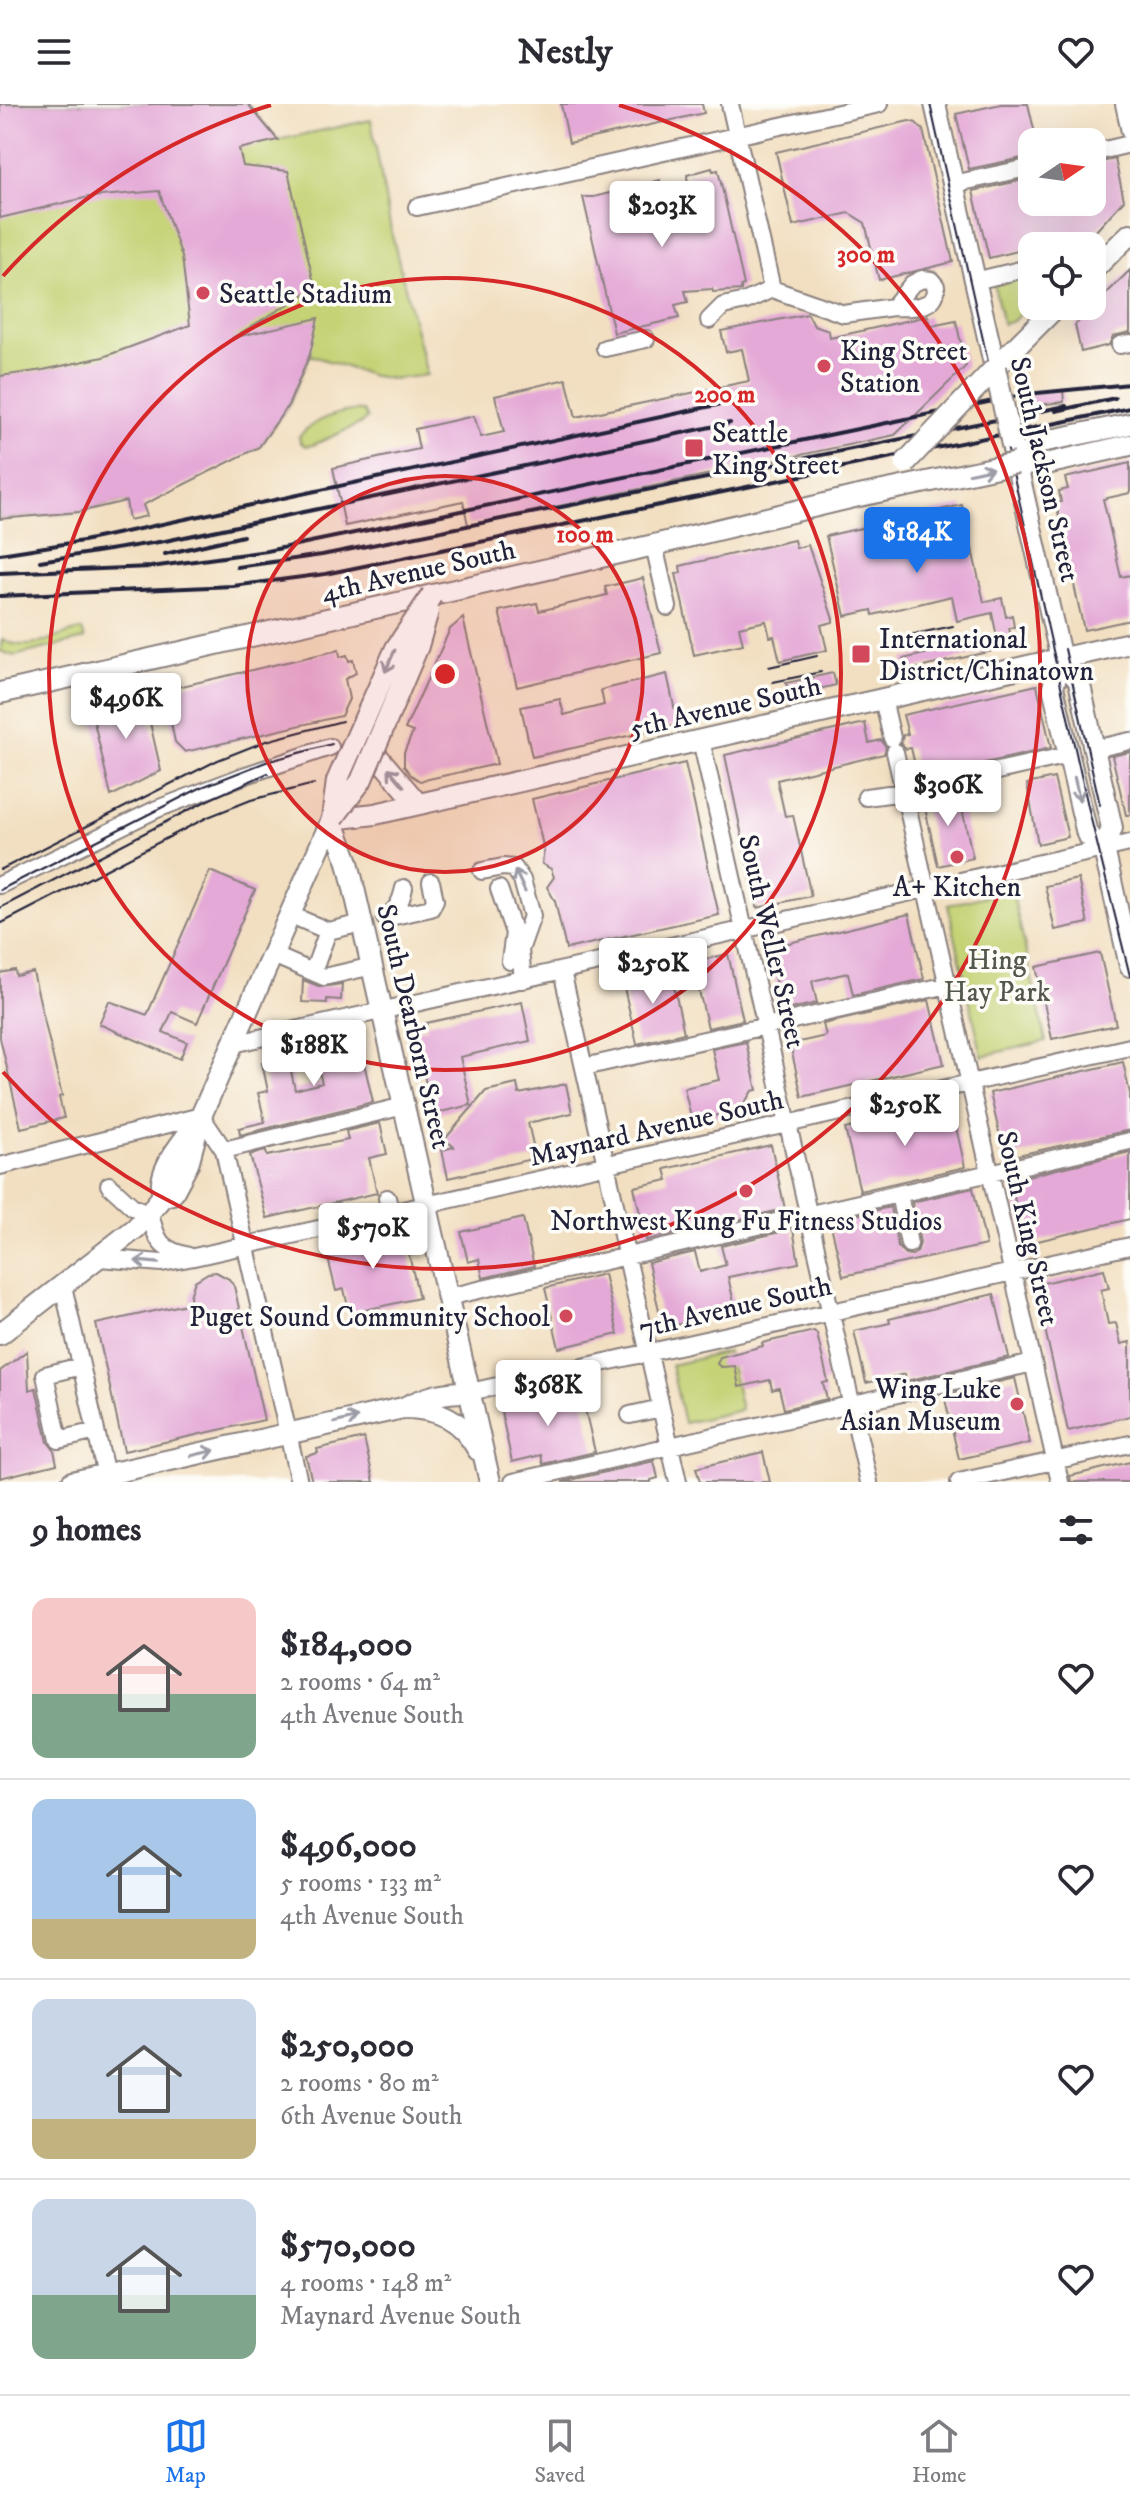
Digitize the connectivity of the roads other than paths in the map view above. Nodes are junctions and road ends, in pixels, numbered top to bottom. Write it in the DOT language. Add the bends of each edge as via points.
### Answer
graph roads {
  1 [pos="730,104"];
  2 [pos="879,104"];
  3 [pos="935,104"];
  4 [pos="1124,104"];
  5 [pos="1130,132"];
  6 [pos="737,134"];
  7 [pos="1130,144"];
  8 [pos="1106,150"];
  9 [pos="1018,170"];
  10 [pos="953,184"];
  11 [pos="417,207"];
  12 [pos="1018,270"];
  13 [pos="975,281"];
  14 [pos="772,289"];
  15 [pos="893,307"];
  16 [pos="709,320"];
  17 [pos="1043,320"];
  18 [pos="646,339"];
  19 [pos="605,348"];
  20 [pos="995,368"];
  21 [pos="1130,424"];
  22 [pos="1130,445"];
  23 [pos="1016,463"];
  24 [pos="854,497"];
  25 [pos="654,545"];
  26 [pos="432,595"];
  27 [pos="668,607"];
  28 [pos="1130,643"];
  29 [pos="1061,659"];
  30 [pos="0,693"];
  31 [pos="883,699"];
  32 [pos="701,740"];
  33 [pos="1130,741"];
  34 [pos="330,747"];
  35 [pos="1094,749"];
  36 [pos="373,751"];
  37 [pos="1069,755"];
  38 [pos="904,792"];
  39 [pos="867,802"];
  40 [pos="418,804"];
  41 [pos="332,819"];
  42 [pos="1130,843"];
  43 [pos="1104,849"];
  44 [pos="431,882"];
  45 [pos="0,885"];
  46 [pos="404,888"];
  47 [pos="926,889"];
  48 [pos="291,915"];
  49 [pos="363,923"];
  50 [pos="744,930"];
  51 [pos="328,931"];
  52 [pos="1128,944"];
  53 [pos="273,955"];
  54 [pos="373,966"];
  55 [pos="1130,966"];
  56 [pos="562,971"];
  57 [pos="313,972"];
  58 [pos="517,981"];
  59 [pos="948,985"];
  60 [pos="383,1012"];
  61 [pos="766,1026"];
  62 [pos="233,1044"];
  63 [pos="1130,1047"];
  64 [pos="584,1067"];
  65 [pos="970,1083"];
  66 [pos="404,1106"];
  67 [pos="201,1116"];
  68 [pos="788,1124"];
  69 [pos="1130,1141"];
  70 [pos="224,1150"];
  71 [pos="606,1165"];
  72 [pos="0,1166"];
  73 [pos="990,1173"];
  74 [pos="109,1185"];
  75 [pos="899,1194"];
  76 [pos="427,1206"];
  77 [pos="150,1214"];
  78 [pos="809,1215"];
  79 [pos="909,1244"];
  80 [pos="245,1245"];
  81 [pos="1130,1246"];
  82 [pos="627,1256"];
  83 [pos="194,1257"];
  84 [pos="99,1258"];
  85 [pos="1013,1272"];
  86 [pos="63,1286"];
  87 [pos="448,1297"];
  88 [pos="831,1313"];
  89 [pos="0,1334"];
  90 [pos="649,1354"];
  91 [pos="1033,1363"];
  92 [pos="81,1366"];
  93 [pos="470,1392"];
  94 [pos="852,1405"];
  95 [pos="403,1408"];
  96 [pos="661,1408"];
  97 [pos="630,1415"];
  98 [pos="96,1431"];
  99 [pos="289,1434"];
  100 [pos="1130,1444"];
  101 [pos="670,1446"];
  102 [pos="1055,1460"];
  103 [pos="488,1474"];
  104 [pos="111,1477"];
  105 [pos="72,1482"];
  106 [pos="299,1482"];
  107 [pos="513,1482"];
  108 [pos="678,1482"];
  109 [pos="869,1482"];
  110 [pos="959,1482"];
  111 [pos="1060,1482"];
  1 -- 6 [label="street"];
  2 -- 6 [label="street"];
  3 -- 10 [label="main road, South Jackson Street"];
  4 -- 5 [label="street"];
  6 -- 11 [label="street"];
  6 -- 14 [label="street"];
  7 -- 8 [label="street"];
  9 -- 10 [label="street"];
  10 -- 13 [label="main road, South Jackson Street"];
  12 -- 13 [label="street"];
  13 -- 20 [label="main road, South Jackson Street"];
  14 -- 15 [label="street" via="844,314"];
  14 -- 16 [label="street" via="723,306"];
  17 -- 20 [label="main road"];
  18 -- 19 [label="street"];
  20 -- 23 [label="main road, South Jackson Street, bridge"];
  20 -- 24 [label="main road, bridge" via="898,470"];
  21 -- 23 [label="main road" via="1041,442"];
  22 -- 23 [label="main road, 4th Avenue South" via="1046,464"];
  24 -- 23 [label="main road, 4th Avenue South, one-way, bridge"];
  23 -- 29 [label="main road, South Jackson Street"];
  24 -- 25 [label="main road, 4th Avenue South"];
  25 -- 26 [label="main road, 4th Avenue South"];
  25 -- 27 [label="street"];
  26 -- 30 [label="main road, 4th Avenue South"];
  26 -- 36 [label="main road, bridge" via="418,646"];
  26 -- 41 [label="main road, one-way, bridge" via="396,648 353,743 337,781"];
  28 -- 29 [label="main road, 5th Avenue South"];
  29 -- 31 [label="main road, 5th Avenue South"];
  29 -- 35 [label="main road, South Jackson Street" via="1079,681"];
  29 -- 37 [label="main road, South Jackson Street" via="1053,687"];
  31 -- 32 [label="main road, 5th Avenue South"];
  31 -- 38 [label="street, South King Street"];
  32 -- 40 [label="main road, 5th Avenue South"];
  32 -- 50 [label="street, South Weller Street"];
  33 -- 35 [label="street"];
  34 -- 45 [label="street" via="157,809"];
  35 -- 43 [label="main road, South Jackson Street" via="1112,828"];
  40 -- 36 [label="main road, one-way"];
  36 -- 41 [label="main road, bridge" via="361,781"];
  37 -- 38 [label="street"];
  37 -- 43 [label="main road, South Jackson Street, one-way" via="1087,834"];
  38 -- 39 [label="street"];
  38 -- 47 [label="street, South King Street"];
  40 -- 41 [label="main road, 5th Avenue South"];
  41 -- 48 [label="main road"];
  41 -- 49 [label="main road, South Dearborn Street"];
  42 -- 43 [label="street"];
  43 -- 47 [label="street"];
  43 -- 52 [label="main road, South Jackson Street"];
  44 -- 46 [label="street" via="431,908 385,918 402,900"];
  47 -- 50 [label="street"];
  47 -- 59 [label="street, South King Street"];
  48 -- 51 [label="street"];
  48 -- 53 [label="main road"];
  49 -- 51 [label="street"];
  49 -- 54 [label="main road, South Dearborn Street"];
  50 -- 56 [label="street"];
  50 -- 61 [label="street, South Weller Street"];
  51 -- 57 [label="street"];
  52 -- 55 [label="main road, South Jackson Street"];
  53 -- 57 [label="street"];
  53 -- 62 [label="main road"];
  54 -- 57 [label="street" via="324,977"];
  54 -- 60 [label="main road, South Dearborn Street"];
  56 -- 58 [label="street"];
  56 -- 64 [label="street"];
  58 -- 58 [label="street, one-way" via="520,950 532,916 522,880 514,868 482,871 499,889 514,933 510,951"];
  58 -- 60 [label="street"];
  59 -- 61 [label="street"];
  59 -- 65 [label="street, South King Street"];
  60 -- 62 [label="street"];
  60 -- 66 [label="main road, South Dearborn Street"];
  61 -- 64 [label="street"];
  61 -- 68 [label="street, South Weller Street"];
  62 -- 67 [label="main road"];
  63 -- 65 [label="street, Maynard Avenue South"];
  64 -- 71 [label="street"];
  65 -- 68 [label="street, Maynard Avenue South"];
  65 -- 73 [label="street, South King Street"];
  66 -- 70 [label="street"];
  66 -- 76 [label="main road, South Dearborn Street"];
  67 -- 70 [label="street"];
  67 -- 72 [label="street"];
  67 -- 77 [label="main road" via="169,1165 160,1187 163,1196"];
  68 -- 71 [label="street, Maynard Avenue South"];
  68 -- 78 [label="street, South Weller Street"];
  69 -- 73 [label="street"];
  70 -- 80 [label="street"];
  71 -- 76 [label="street, Maynard Avenue South"];
  71 -- 82 [label="street"];
  73 -- 75 [label="street"];
  73 -- 85 [label="street, South King Street"];
  74 -- 77 [label="street" via="133,1207"];
  75 -- 78 [label="street"];
  75 -- 79 [label="street"];
  76 -- 80 [label="street, Maynard Avenue South" via="389,1206"];
  76 -- 87 [label="main road, South Dearborn Street"];
  77 -- 83 [label="street" via="161,1245"];
  77 -- 84 [label="main road"];
  78 -- 82 [label="street"];
  78 -- 88 [label="street, South Weller Street"];
  80 -- 83 [label="street, Maynard Avenue South"];
  80 -- 99 [label="street"];
  81 -- 85 [label="street, 7th Avenue South"];
  82 -- 87 [label="street"];
  82 -- 90 [label="street"];
  83 -- 84 [label="street, Maynard Avenue South, one-way" via="162,1263"];
  84 -- 86 [label="main road"];
  85 -- 88 [label="street, 7th Avenue South"];
  85 -- 91 [label="street, South King Street"];
  86 -- 89 [label="main road"];
  86 -- 92 [label="street"];
  87 -- 93 [label="main road, South Dearborn Street"];
  88 -- 90 [label="street, 7th Avenue South"];
  88 -- 94 [label="street, South Weller Street"];
  90 -- 93 [label="street, 7th Avenue South"];
  90 -- 96 [label="street"];
  91 -- 94 [label="street"];
  91 -- 102 [label="street, South King Street"];
  92 -- 98 [label="street"];
  92 -- 98 [label="street" via="45,1375 59,1440"];
  93 -- 95 [label="main road, 7th Avenue South" via="427,1396"];
  93 -- 103 [label="main road, South Dearborn Street"];
  94 -- 101 [label="street"];
  94 -- 109 [label="street, South Weller Street"];
  99 -- 95 [label="main road, 7th Avenue South, one-way"];
  95 -- 103 [label="main road" via="453,1419 467,1432"];
  96 -- 97 [label="street"];
  96 -- 101 [label="street"];
  98 -- 104 [label="street"];
  104 -- 99 [label="main road, 7th Avenue South, one-way"];
  99 -- 106 [label="street"];
  100 -- 102 [label="street"];
  101 -- 107 [label="street"];
  101 -- 108 [label="street"];
  102 -- 110 [label="street"];
  102 -- 111 [label="street, South King Street"];
  104 -- 105 [label="main road, 7th Avenue South"];
}
